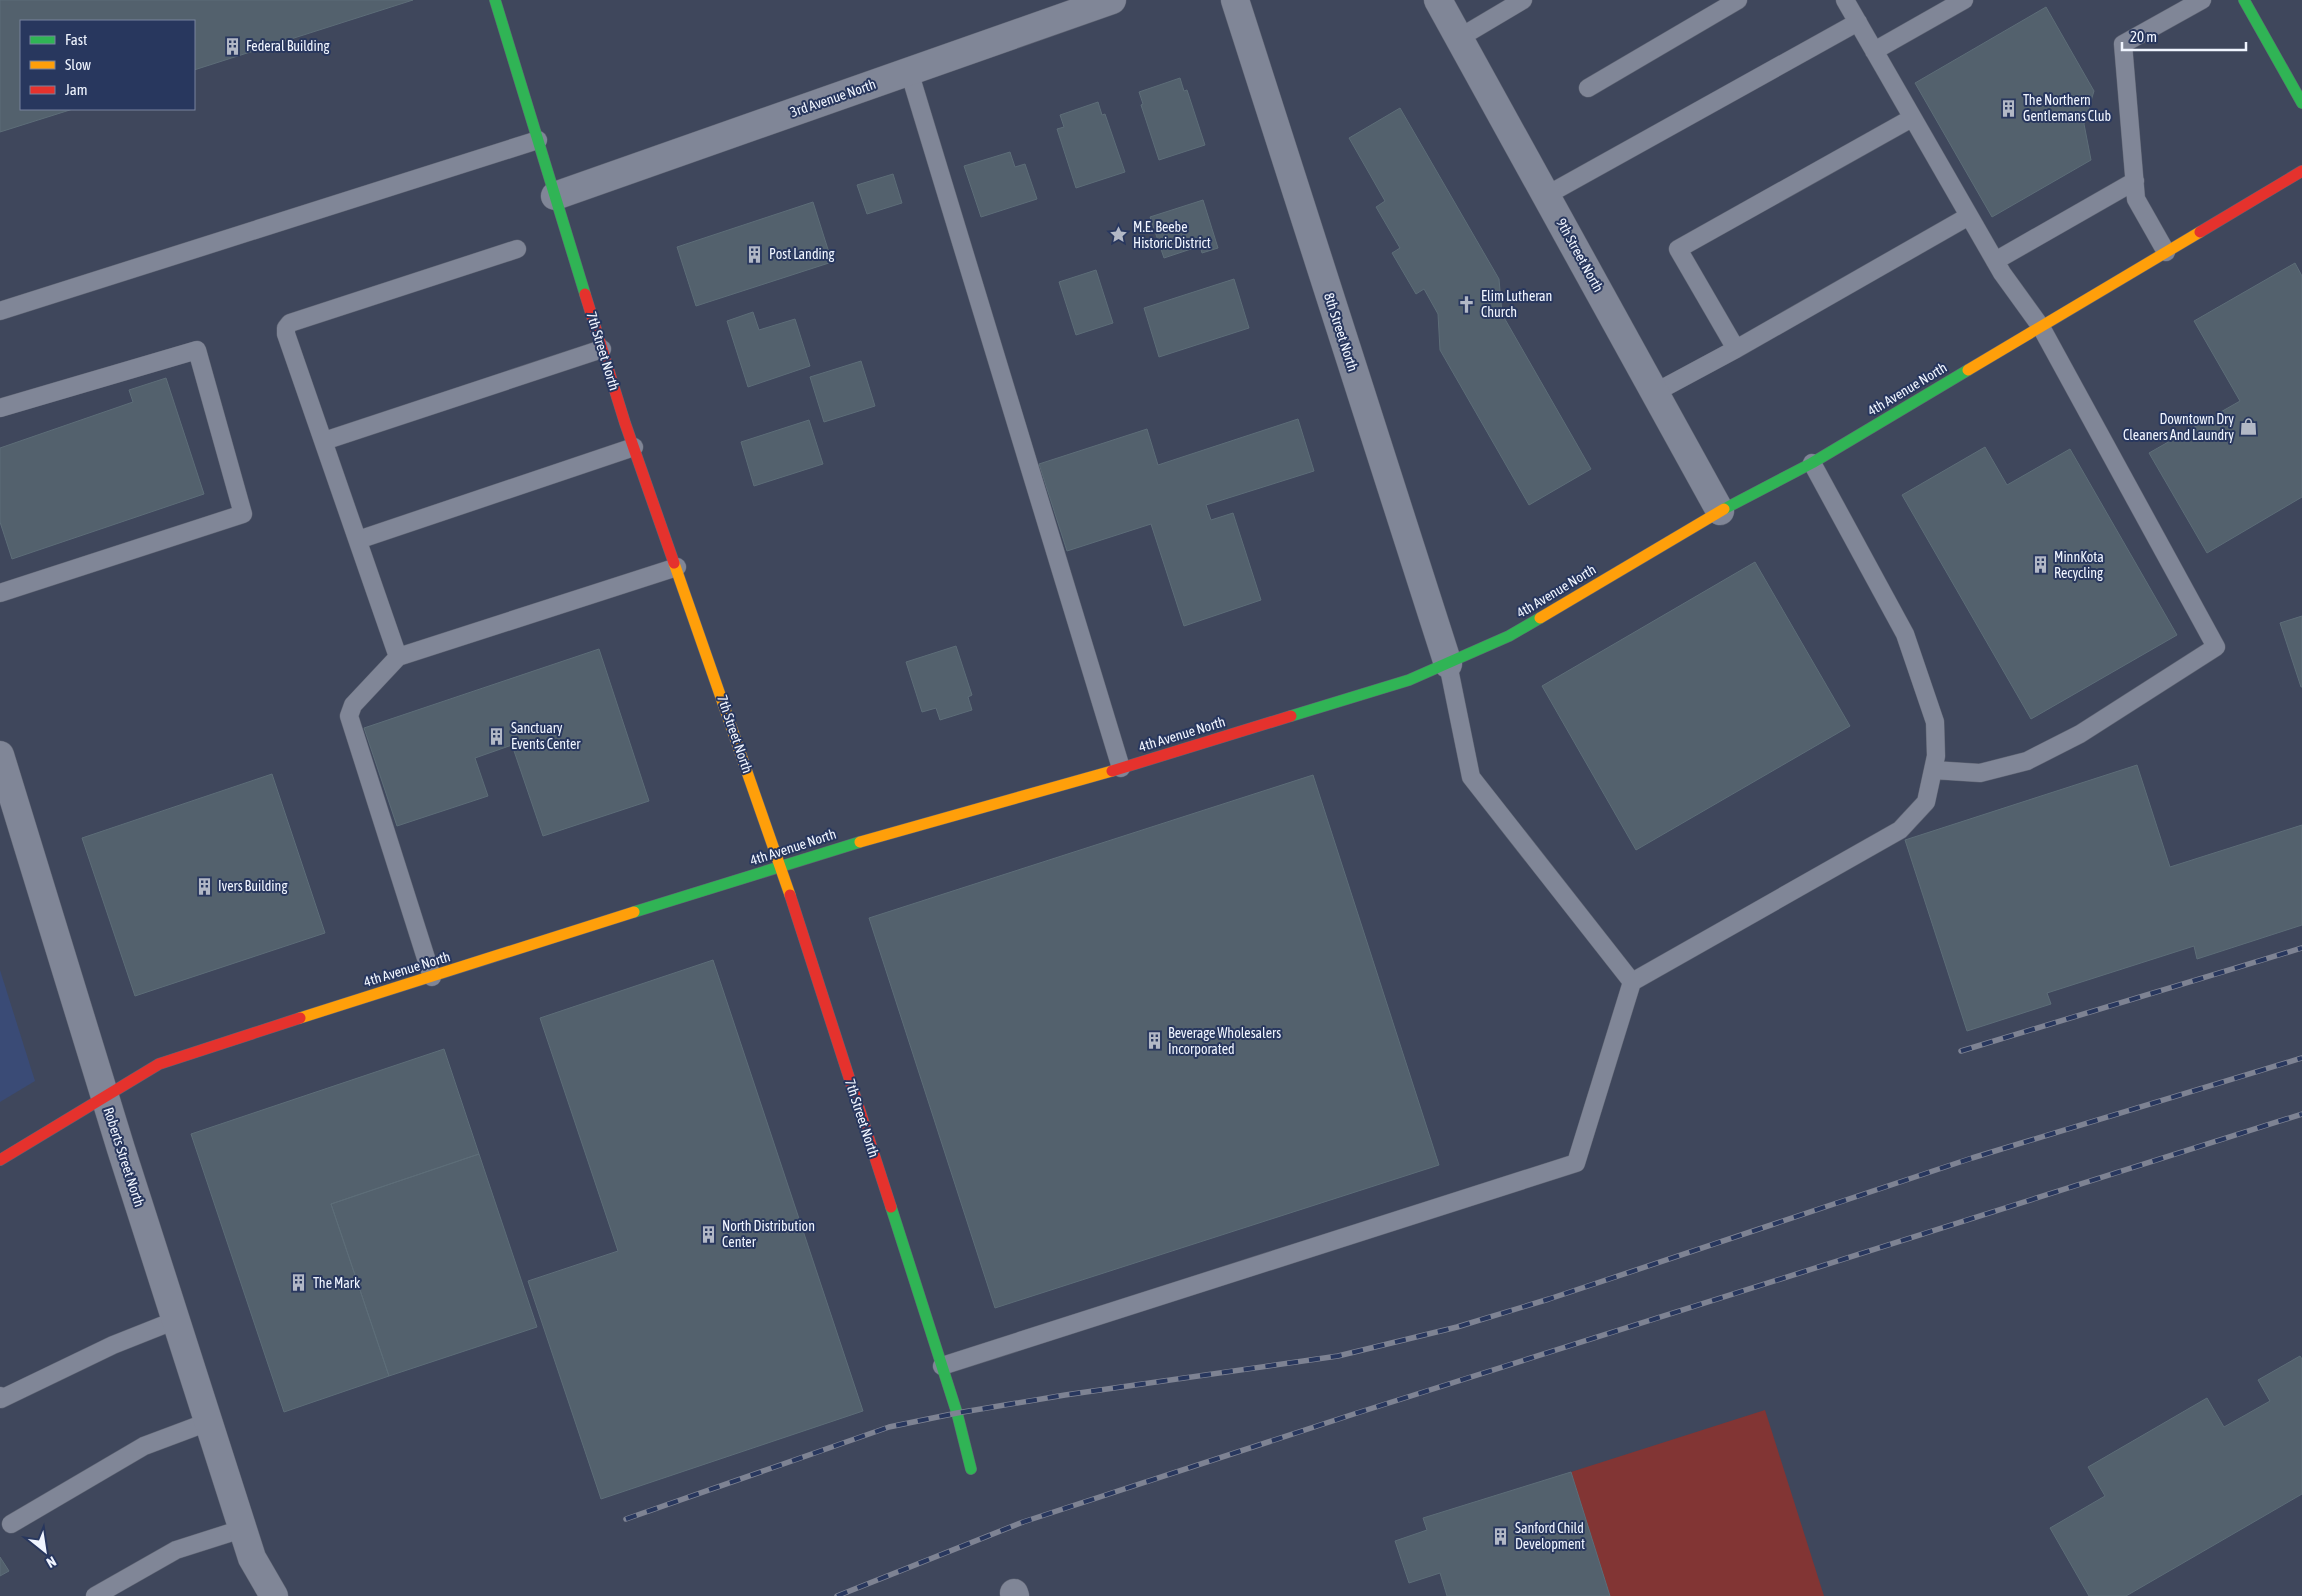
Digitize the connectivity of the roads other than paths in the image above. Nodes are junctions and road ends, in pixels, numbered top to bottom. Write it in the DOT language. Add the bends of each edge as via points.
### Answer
graph roads {
  1 [pos="495,0"];
  2 [pos="1112,0"];
  3 [pos="1235,0"];
  4 [pos="1438,0"];
  5 [pos="1523,0"];
  6 [pos="1738,0"];
  7 [pos="1845,0"];
  8 [pos="1964,0"];
  9 [pos="2202,0"];
  10 [pos="2244,0"];
  11 [pos="1858,22"];
  12 [pos="1459,38"];
  13 [pos="1874,52"];
  14 [pos="909,72"];
  15 [pos="1588,88"];
  16 [pos="2302,103"];
  17 [pos="1912,118"];
  18 [pos="538,140"];
  19 [pos="2302,171"];
  20 [pos="2135,181"];
  21 [pos="555,196"];
  22 [pos="1546,196"];
  23 [pos="1969,216"];
  24 [pos="517,249"];
  25 [pos="2166,252"];
  26 [pos="1995,261"];
  27 [pos="0,311"];
  28 [pos="2041,327"];
  29 [pos="602,349"];
  30 [pos="1736,349"];
  31 [pos="1656,392"];
  32 [pos="0,408"];
  33 [pos="324,441"];
  34 [pos="634,447"];
  35 [pos="1812,463"];
  36 [pos="1720,511"];
  37 [pos="358,540"];
  38 [pos="677,567"];
  39 [pos="0,593"];
  40 [pos="398,657"];
  41 [pos="1448,664"];
  42 [pos="0,754"];
  43 [pos="1121,768"];
  44 [pos="1933,770"];
  45 [pos="781,868"];
  46 [pos="432,977"];
  47 [pos="1632,982"];
  48 [pos="104,1096"];
  49 [pos="0,1160"];
  50 [pos="176,1320"];
  51 [pos="942,1366"];
  52 [pos="0,1396"];
  53 [pos="208,1422"];
  54 [pos="971,1469"];
  55 [pos="11,1524"];
  56 [pos="242,1529"];
  57 [pos="252,1558"];
  58 [pos="94,1596"];
  59 [pos="254,1596"];
  60 [pos="274,1596"];
  1 -- 18 [label="street, 7th Street North"];
  2 -- 14 [label="street, 3rd Avenue North"];
  3 -- 41 [label="street, 8th Street North"];
  4 -- 12 [label="street, 9th Street North"];
  5 -- 12 [label="lane"];
  6 -- 15 [label="lane"];
  7 -- 11 [label="lane"];
  8 -- 13 [label="lane"];
  9 -- 20 [label="lane" via="2123,44"];
  10 -- 16 [label="street"];
  11 -- 13 [label="lane"];
  11 -- 22 [label="lane"];
  12 -- 22 [label="street, 9th Street North"];
  13 -- 17 [label="lane"];
  14 -- 21 [label="street, 3rd Avenue North"];
  14 -- 43 [label="lane"];
  17 -- 23 [label="lane"];
  17 -- 30 [label="lane" via="1678,249"];
  18 -- 21 [label="street, 7th Street North"];
  18 -- 27 [label="lane"];
  19 -- 25 [label="street, 4th Avenue North"];
  20 -- 25 [label="lane" via="2136,199"];
  20 -- 26 [label="lane"];
  21 -- 29 [label="street, 7th Street North"];
  22 -- 31 [label="street, 9th Street North"];
  23 -- 26 [label="lane"];
  23 -- 30 [label="lane"];
  24 -- 33 [label="lane" via="290,323 286,334"];
  25 -- 28 [label="street, 4th Avenue North"];
  26 -- 28 [label="lane"];
  28 -- 35 [label="street, 4th Avenue North"];
  28 -- 44 [label="lane" via="2216,647 2080,734 2027,761 1980,773"];
  29 -- 33 [label="lane"];
  29 -- 34 [label="street, 7th Street North"];
  30 -- 31 [label="lane"];
  31 -- 36 [label="street, 9th Street North"];
  32 -- 39 [label="lane" via="196,350 244,514"];
  33 -- 37 [label="lane"];
  34 -- 37 [label="lane"];
  34 -- 38 [label="street, 7th Street North"];
  35 -- 36 [label="street, 4th Avenue North"];
  35 -- 44 [label="lane" via="1905,634 1935,722"];
  36 -- 41 [label="street, 4th Avenue North" via="1509,636"];
  37 -- 40 [label="lane"];
  38 -- 40 [label="lane"];
  38 -- 45 [label="street, 7th Street North"];
  40 -- 46 [label="lane" via="353,705 349,716"];
  41 -- 43 [label="street, 4th Avenue North" via="1409,680"];
  41 -- 47 [label="lane" via="1471,777"];
  42 -- 48 [label="street, Roberts Street North"];
  43 -- 45 [label="street, 4th Avenue North"];
  44 -- 47 [label="lane" via="1926,802 1900,830"];
  45 -- 46 [label="street, 4th Avenue North"];
  45 -- 51 [label="street, 7th Street North"];
  46 -- 48 [label="street, 4th Avenue North" via="159,1064"];
  47 -- 51 [label="lane" via="1576,1163"];
  48 -- 49 [label="street, 4th Avenue North"];
  48 -- 50 [label="street, Roberts Street North"];
  50 -- 52 [label="lane" via="113,1345 1,1399"];
  50 -- 53 [label="street, Roberts Street North"];
  51 -- 54 [label="street, 7th Street North"];
  53 -- 55 [label="lane" via="144,1446"];
  53 -- 56 [label="street, Roberts Street North"];
  56 -- 57 [label="street, Roberts Street North"];
  56 -- 58 [label="lane" via="176,1550"];
  57 -- 59 [label="street, Roberts Street North"];
  57 -- 60 [label="street, Roberts Street North"];
}
